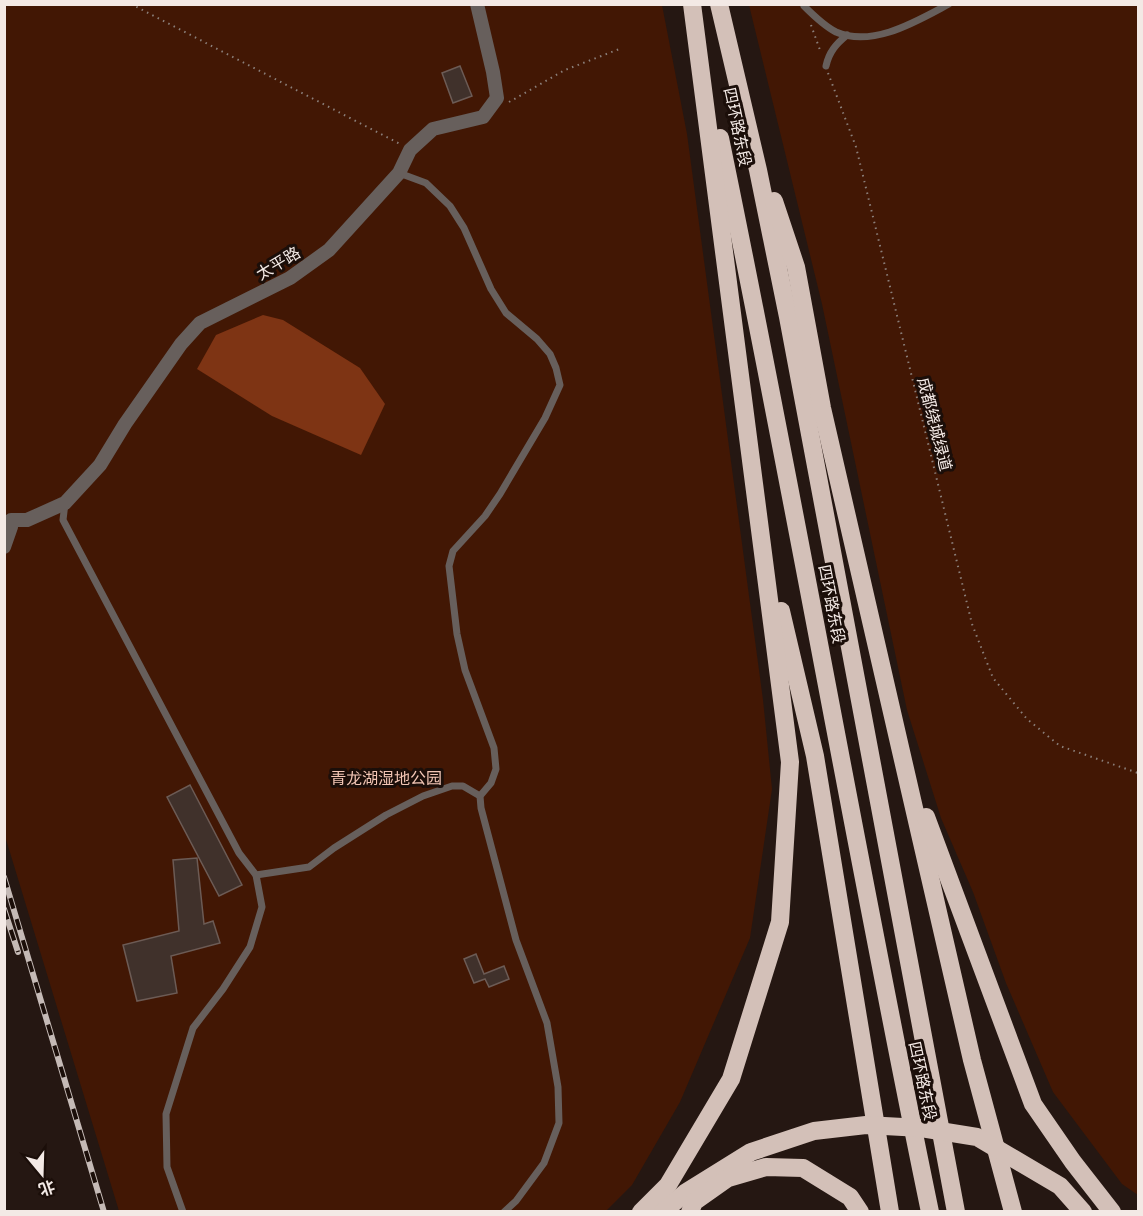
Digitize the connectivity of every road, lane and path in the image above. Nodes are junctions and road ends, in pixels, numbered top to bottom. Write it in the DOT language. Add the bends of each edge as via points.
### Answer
graph roads {
  1 [pos="131,4"];
  2 [pos="477,4"];
  3 [pos="692,4"];
  4 [pos="719,4"];
  5 [pos="950,4"];
  6 [pos="1136,4"];
  7 [pos="804,6"];
  8 [pos="1138,10"];
  9 [pos="847,35"];
  10 [pos="622,48"];
  11 [pos="826,66"];
  12 [pos="740,93"];
  13 [pos="503,105"];
  14 [pos="410,150"];
  15 [pos="399,172"];
  16 [pos="64,503"];
  17 [pos="757,507"];
  18 [pos="8,518"];
  19 [pos="4,547"];
  20 [pos="897,734"];
  21 [pos="1138,773"];
  22 [pos="480,796"];
  23 [pos="256,875"];
  24 [pos="183,1212"];
  25 [pos="504,1212"];
  26 [pos="641,1212"];
  27 [pos="663,1212"];
  28 [pos="690,1212"];
  29 [pos="860,1212"];
  30 [pos="890,1212"];
  31 [pos="930,1212"];
  32 [pos="956,1212"];
  33 [pos="1013,1212"];
  34 [pos="1083,1212"];
  35 [pos="1112,1212"];
  1 -- 14 [label="path"];
  2 -- 14 [label="street, 太平路" via="497,98 483,117 433,129"];
  3 -- 17 [label="highway"];
  3 -- 31 [label="highway, 四环路东段" via="756,313"];
  4 -- 12 [label="highway, 四环路东段"];
  5 -- 9 [label="lane" via="897,30 857,38"];
  6 -- 8 [label="path"];
  7 -- 9 [label="lane" via="835,31"];
  7 -- 11 [label="path, 成都绕城绿道"];
  9 -- 11 [label="lane" via="829,55"];
  10 -- 13 [label="path" via="565,70"];
  11 -- 21 [label="path, 成都绕城绿道" via="856,147 972,624 993,678 1027,719 1060,746"];
  12 -- 20 [label="highway" via="796,267 822,408"];
  12 -- 32 [label="highway, 四环路东段" via="788,317"];
  14 -- 15 [label="street, 太平路"];
  15 -- 16 [label="street, 太平路" via="329,250 290,278 200,323 181,344 100,465"];
  15 -- 22 [label="lane" via="426,183 450,206 491,289 506,313 550,354 560,385 500,494 486,516 453,550 449,566 465,670 494,748 496,769"];
  16 -- 18 [label="street, 太平路" via="27,520"];
  16 -- 23 [label="lane" via="63,520 239,853"];
  17 -- 26 [label="highway" via="790,762 780,922 731,1078 668,1185"];
  17 -- 30 [label="highway" via="815,756"];
  18 -- 19 [label="street" via="11,527"];
  20 -- 33 [label="highway" via="972,1060"];
  20 -- 35 [label="highway" via="1033,1104"];
  22 -- 23 [label="lane" via="463,786 452,786 423,796 387,814 309,867"];
  22 -- 25 [label="lane" via="516,940 547,1023 558,1087 560,1123 544,1163"];
  23 -- 24 [label="lane" via="262,907 250,947 193,1028 166,1114 167,1167"];
  27 -- 34 [label="highway" via="751,1152 814,1131 866,1125 977,1137 1060,1186"];
  28 -- 29 [label="highway" via="694,1202 728,1178 766,1167 803,1168 850,1197"];
}
